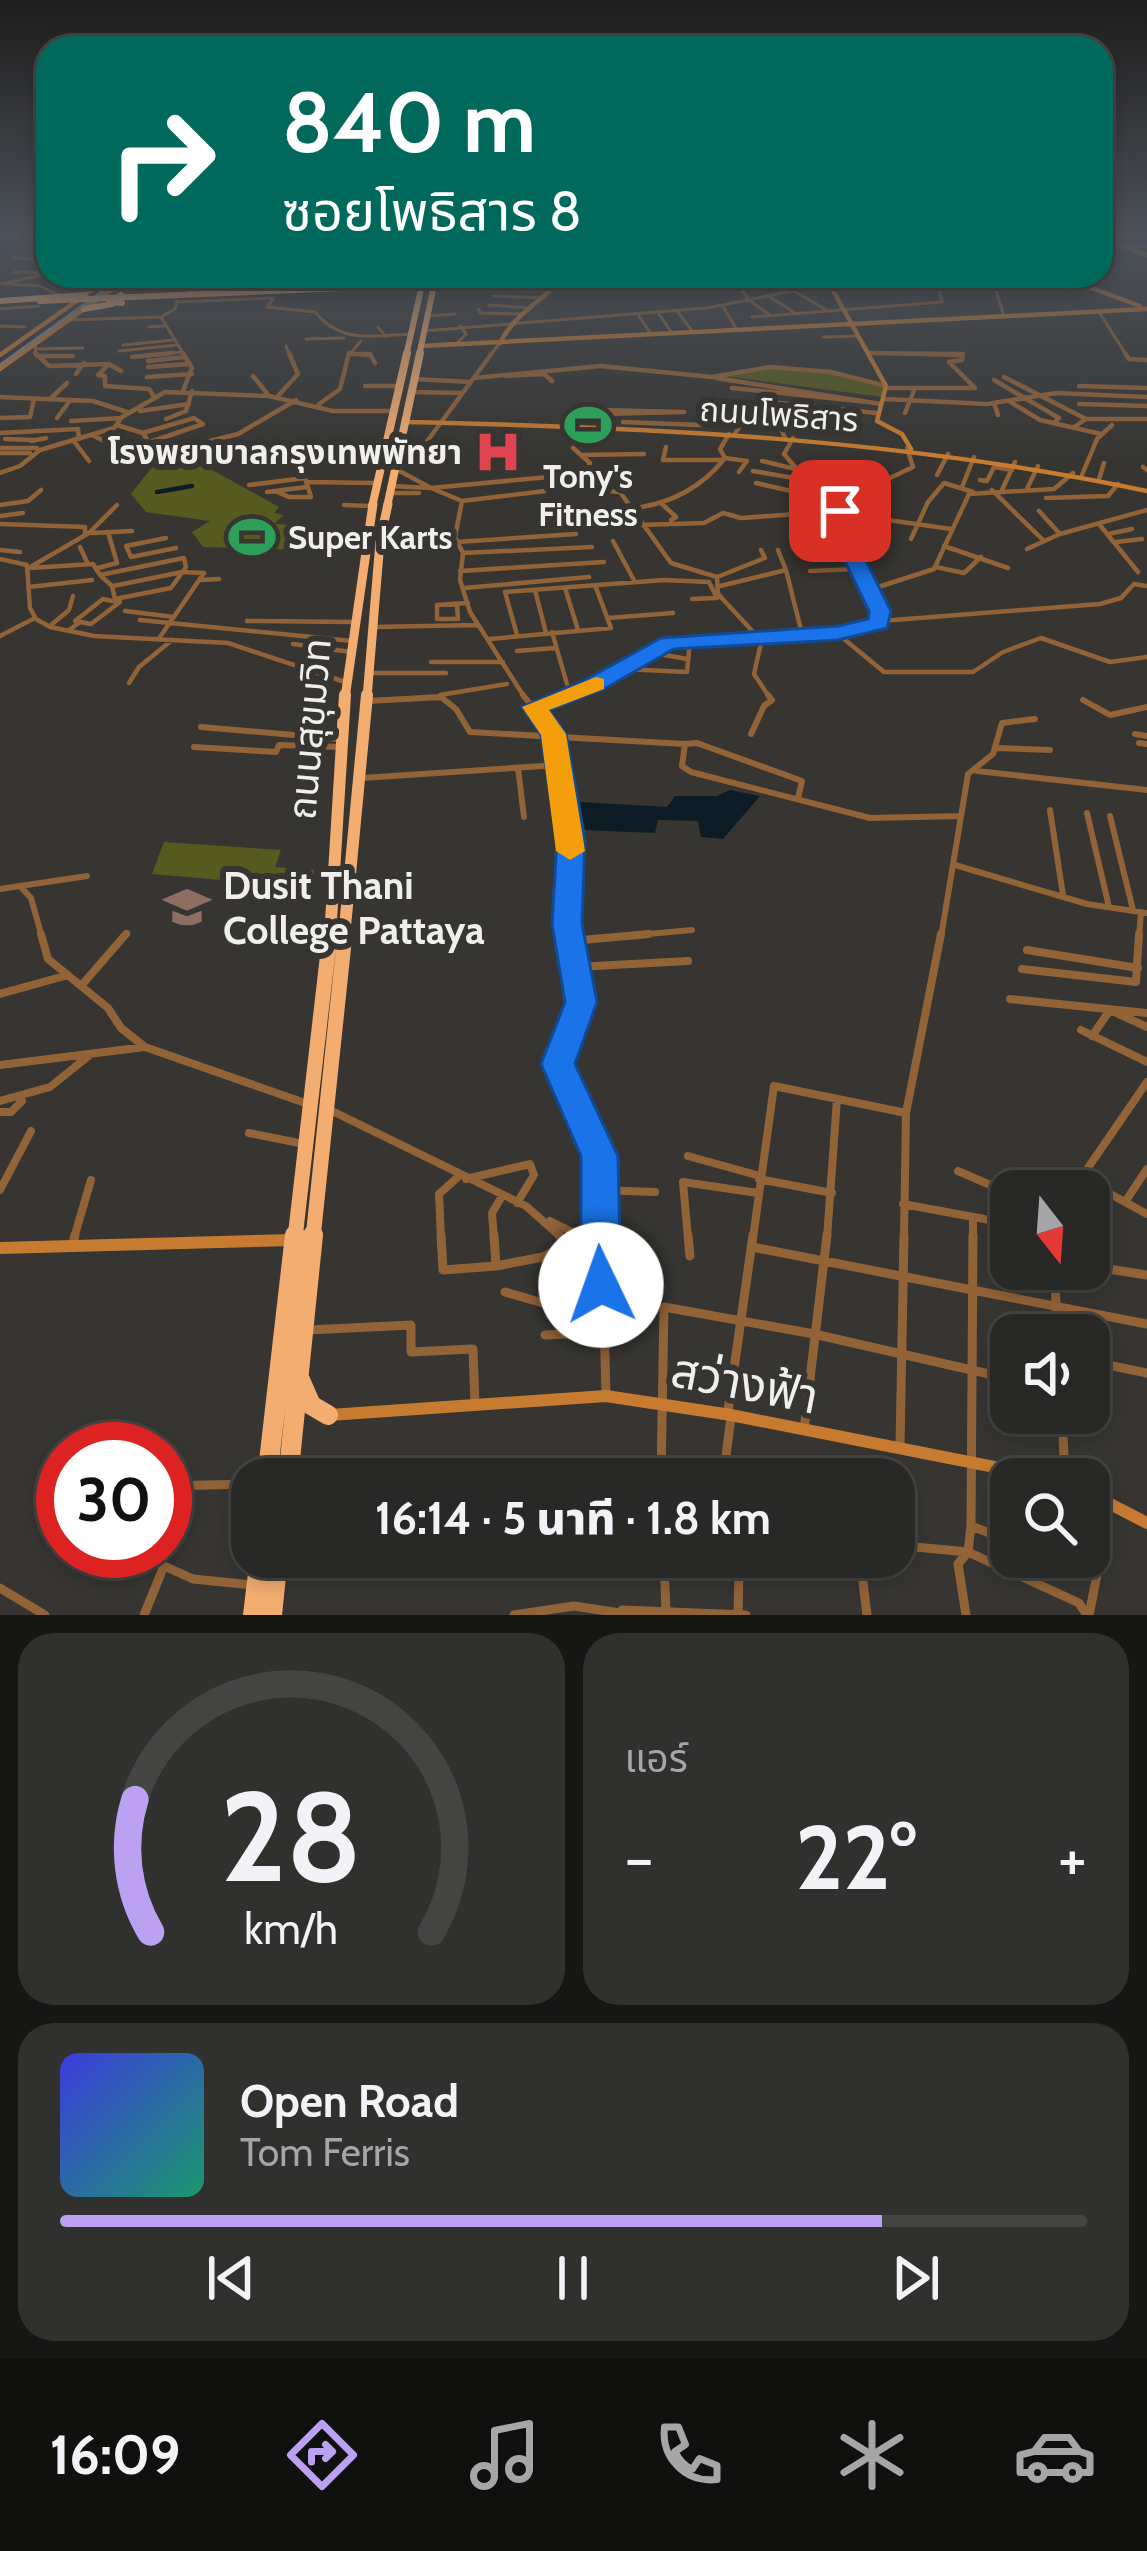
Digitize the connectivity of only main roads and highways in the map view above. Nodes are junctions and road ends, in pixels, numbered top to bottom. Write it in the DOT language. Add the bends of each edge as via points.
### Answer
graph roads {
  1 [pos="417,309"];
  2 [pos="428,309"];
  3 [pos="427,315"];
  4 [pos="415,318"];
  5 [pos="408,345"];
  6 [pos="420,345"];
  7 [pos="401,375"];
  8 [pos="413,377"];
  9 [pos="378,559"];
  10 [pos="362,560"];
  11 [pos="337,817"];
  12 [pos="356,817"];
  13 [pos="318,1107"];
  14 [pos="304,1239"];
  15 [pos="299,1379"];
  16 [pos="328,1415"];
  17 [pos="285,1418"];
  18 [pos="273,1458"];
  19 [pos="287,1458"];
  20 [pos="258,1578"];
  21 [pos="276,1578"];
  22 [pos="253,1615"];
  23 [pos="272,1615"];
  1 -- 4 [label="highway, ถนนสุขุมวิท"];
  2 -- 3 [label="highway, ถนนสุขุมวิท"];
  3 -- 4 [label="highway"];
  3 -- 6 [label="highway, ถนนสุขุมวิท"];
  4 -- 5 [label="highway, ถนนสุขุมวิท"];
  5 -- 6 [label="highway"];
  5 -- 7 [label="highway, ถนนสุขุมวิท"];
  6 -- 8 [label="highway, ถนนสุขุมวิท"];
  7 -- 8 [label="highway"];
  7 -- 10 [label="highway, ถนนสุขุมวิท"];
  8 -- 9 [label="highway, ถนนสุขุมวิท"];
  9 -- 10 [label="highway"];
  9 -- 12 [label="highway, ถนนสุขุมวิท"];
  10 -- 11 [label="highway, ถนนสุขุมวิท"];
  11 -- 12 [label="highway"];
  11 -- 13 [label="highway, ถนนสุขุมวิท"];
  12 -- 13 [label="highway, ถนนสุขุมวิท"];
  13 -- 14 [label="highway, ถนนสุขุมวิท"];
  13 -- 14 [label="highway, ถนนสุขุมวิท" via="306,1144"];
  14 -- 15 [label="highway, ถนนสุขุมวิท"];
  14 -- 17 [label="highway, ถนนสุขุมวิท"];
  15 -- 16 [label="highway" via="311,1405"];
  15 -- 17 [label="highway, ถนนสุขุมวิท"];
  17 -- 18 [label="highway, ถนนสุขุมวิท"];
  17 -- 19 [label="highway, ถนนสุขุมวิท"];
  20 -- 22 [label="highway"];
  21 -- 23 [label="highway"];
}
